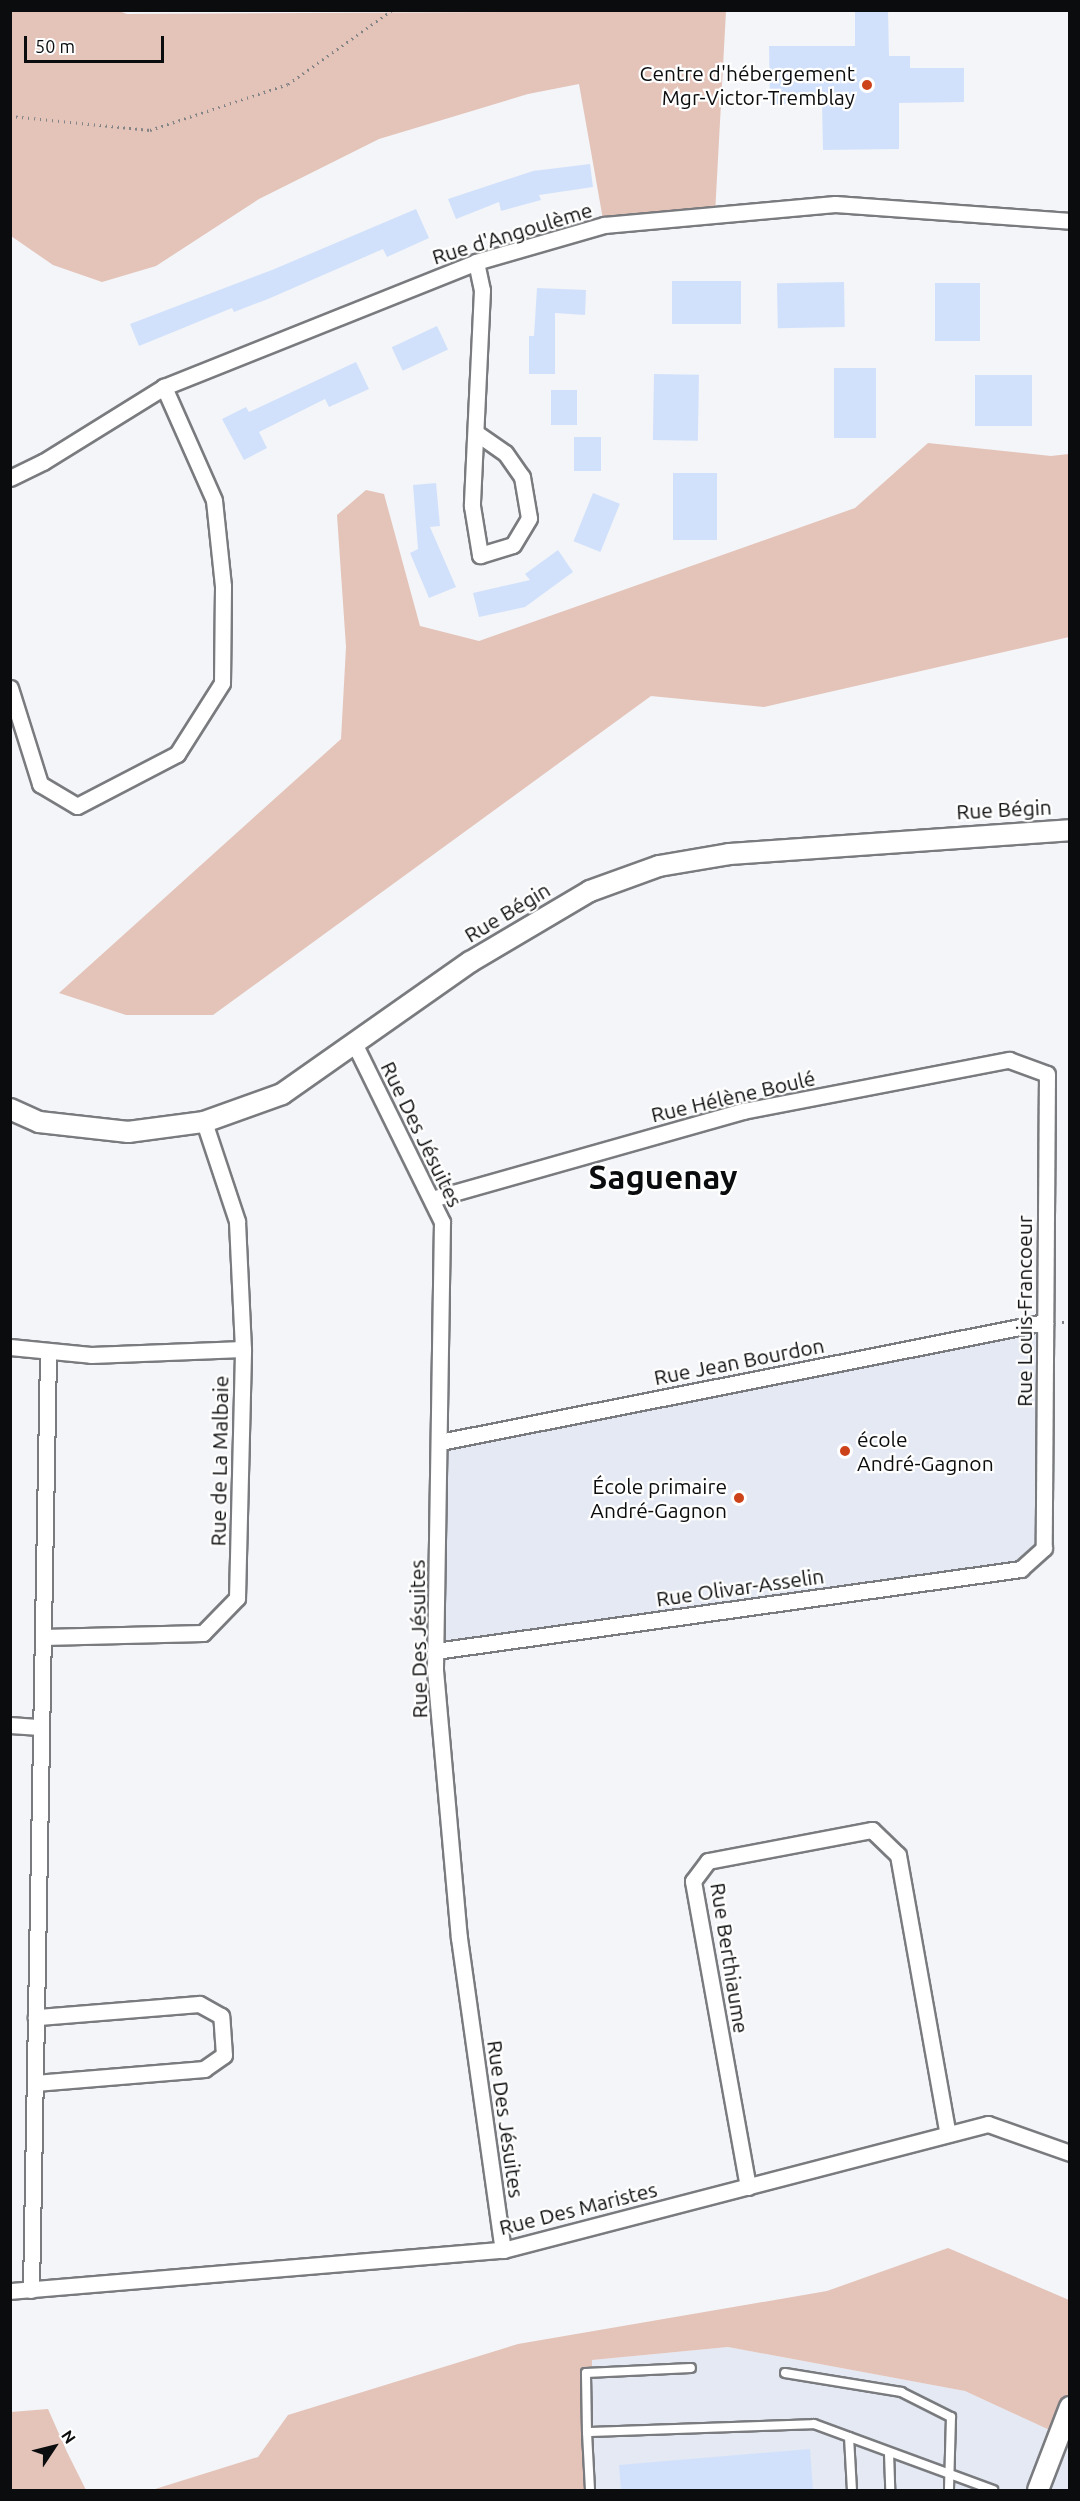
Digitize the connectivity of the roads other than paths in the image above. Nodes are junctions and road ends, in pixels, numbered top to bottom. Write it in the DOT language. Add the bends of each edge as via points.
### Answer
graph roads {
  1 [pos="1070,221"];
  2 [pos="476,262"];
  3 [pos="164,387"];
  4 [pos="478,434"];
  5 [pos="10,478"];
  6 [pos="10,688"];
  7 [pos="1070,830"];
  8 [pos="354,1043"];
  9 [pos="1047,1074"];
  10 [pos="10,1109"];
  11 [pos="204,1122"];
  12 [pos="432,1199"];
  13 [pos="1045,1322"];
  14 [pos="10,1347"];
  15 [pos="243,1349"];
  16 [pos="48,1350"];
  17 [pos="440,1442"];
  18 [pos="1044,1548"];
  19 [pos="43,1637"];
  20 [pos="435,1651"];
  21 [pos="10,1725"];
  22 [pos="40,1727"];
  23 [pos="36,2017"];
  24 [pos="34,2083"];
  25 [pos="947,2131"];
  26 [pos="1070,2153"];
  27 [pos="748,2187"];
  28 [pos="503,2250"];
  29 [pos="31,2290"];
  30 [pos="10,2291"];
  31 [pos="691,2368"];
  32 [pos="785,2373"];
  33 [pos="1070,2407"];
  34 [pos="586,2432"];
  35 [pos="849,2437"];
  36 [pos="889,2453"];
  37 [pos="949,2474"];
  38 [pos="590,2490"];
  39 [pos="852,2490"];
  40 [pos="890,2490"];
  41 [pos="949,2490"];
  42 [pos="993,2490"];
  43 [pos="1038,2490"];
  1 -- 2 [label="street, Rue d'Angoulème" via="835,204 604,225"];
  2 -- 3 [label="street, Rue d'Angoulème"];
  2 -- 4 [label="street" via="482,290"];
  3 -- 5 [label="street, Rue d'Angoulème" via="43,462"];
  3 -- 6 [label="street" via="214,500 223,586 222,683 177,754 77,806 40,784"];
  4 -- 4 [label="street" via="472,506 480,555 513,545 529,518 522,477 505,453"];
  7 -- 8 [label="street, Rue Bégin" via="729,854 659,866 590,891 470,962"];
  8 -- 11 [label="street, Rue Bégin" via="282,1094"];
  8 -- 12 [label="street, Rue Des Jésuites"];
  9 -- 12 [label="street, Rue Hélène Boulé" via="1009,1060 743,1111"];
  9 -- 13 [label="street, Rue Louis-Francoeur"];
  10 -- 11 [label="street, Rue Bégin" via="39,1122 128,1132"];
  11 -- 15 [label="street, Rue de La Malbaie" via="237,1221"];
  12 -- 17 [label="street, Rue Des Jésuites" via="442,1222"];
  13 -- 17 [label="street, Rue Jean Bourdon"];
  13 -- 18 [label="street, Rue Louis-Francoeur"];
  14 -- 16 [label="street"];
  15 -- 16 [label="street" via="91,1355"];
  15 -- 19 [label="street, Rue de La Malbaie" via="237,1598 203,1633"];
  16 -- 19 [label="street"];
  17 -- 20 [label="street, Rue Des Jésuites"];
  18 -- 20 [label="street, Rue Olivar-Asselin" via="1021,1569"];
  19 -- 22 [label="street"];
  20 -- 28 [label="street, Rue Des Jésuites" via="459,1938"];
  21 -- 22 [label="street"];
  22 -- 23 [label="street"];
  23 -- 24 [label="street"];
  23 -- 24 [label="street" via="199,2004 221,2016 224,2055 204,2069"];
  24 -- 29 [label="street"];
  25 -- 26 [label="street, Rue Des Maristes" via="988,2124"];
  25 -- 27 [label="street, Rue Des Maristes"];
  25 -- 27 [label="street, Rue Berthiaume" via="898,1855 872,1830 708,1861 693,1881"];
  27 -- 28 [label="street, Rue Des Maristes"];
  28 -- 29 [label="street, Rue Des Maristes"];
  29 -- 30 [label="street, Rue Des Maristes"];
  31 -- 34 [label="lane" via="586,2373"];
  32 -- 37 [label="lane" via="901,2392 951,2417"];
  33 -- 43 [label="street"];
  34 -- 35 [label="lane" via="814,2424"];
  34 -- 38 [label="lane"];
  35 -- 36 [label="lane"];
  35 -- 39 [label="lane"];
  36 -- 37 [label="lane"];
  36 -- 40 [label="lane"];
  37 -- 41 [label="lane"];
  37 -- 42 [label="lane"];
}
